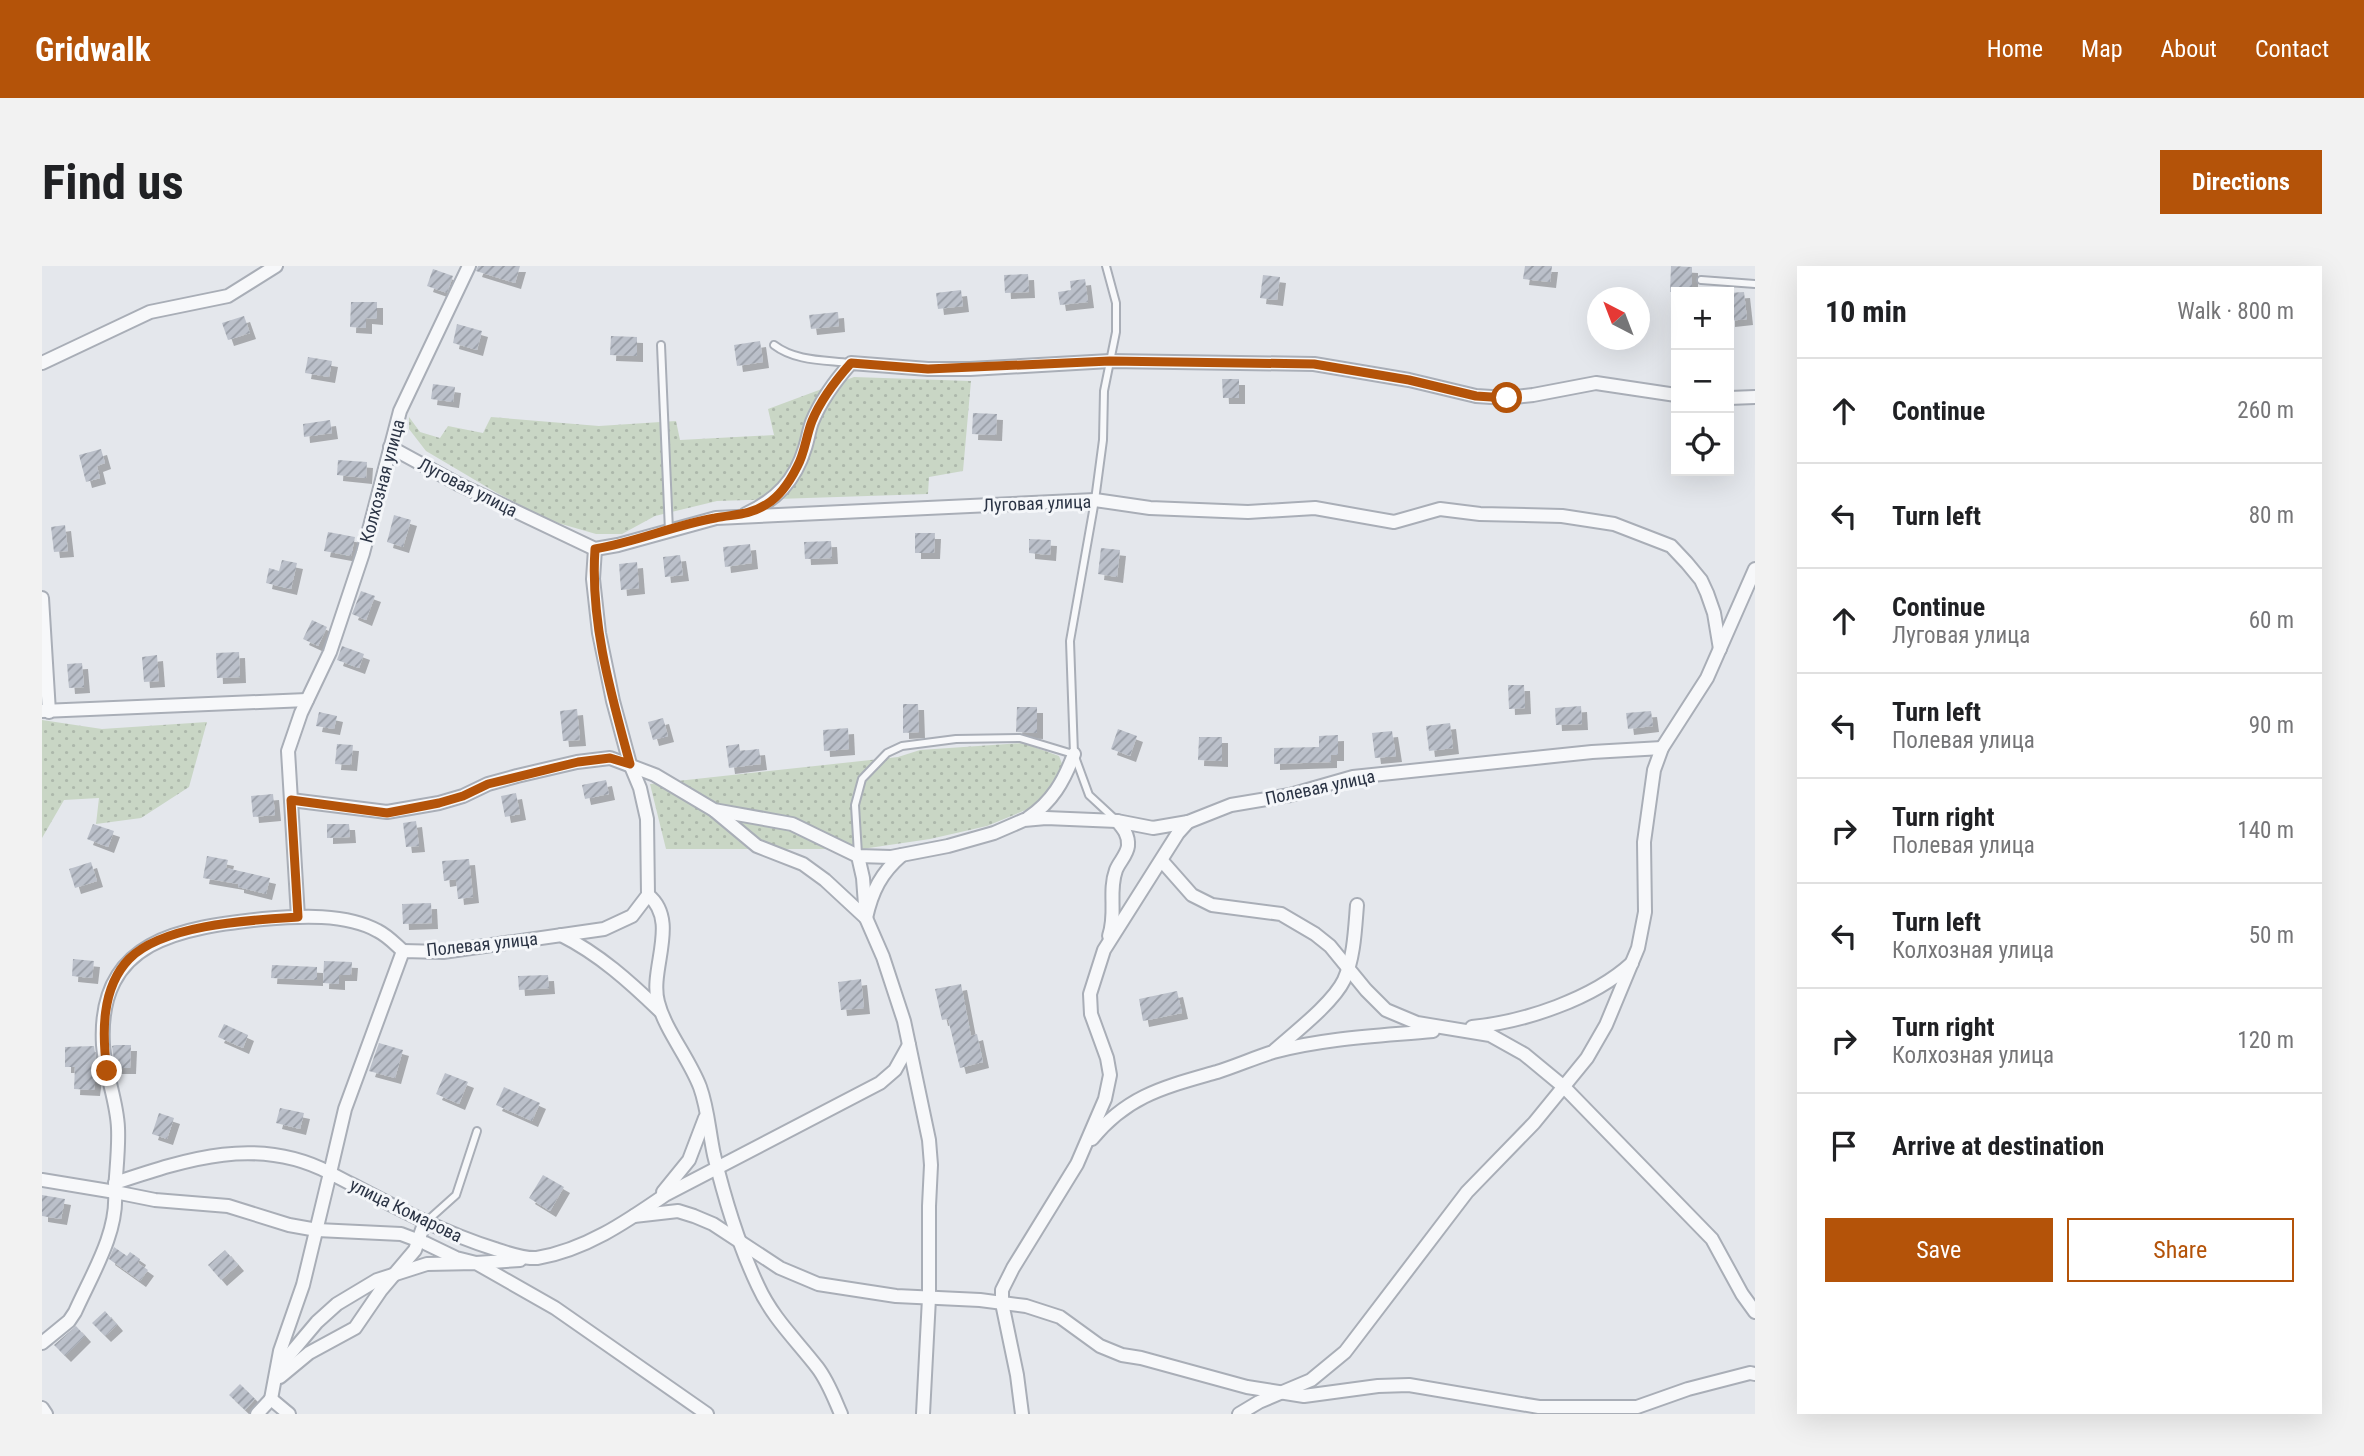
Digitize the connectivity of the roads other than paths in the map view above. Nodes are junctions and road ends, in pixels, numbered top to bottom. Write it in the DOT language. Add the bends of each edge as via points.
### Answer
graph roads {
  1 [pos="469,266"];
  2 [pos="1106,266"];
  3 [pos="272,267"];
  4 [pos="1702,280"];
  5 [pos="1755,284"];
  6 [pos="660,345"];
  7 [pos="774,345"];
  8 [pos="1110,361"];
  9 [pos="42,363"];
  10 [pos="851,363"];
  11 [pos="1671,394"];
  12 [pos="1755,397"];
  13 [pos="1734,398"];
  14 [pos="390,447"];
  15 [pos="1095,500"];
  16 [pos="740,517"];
  17 [pos="668,531"];
  18 [pos="595,549"];
  19 [pos="1755,569"];
  20 [pos="42,598"];
  21 [pos="43,627"];
  22 [pos="1720,649"];
  23 [pos="307,700"];
  24 [pos="45,712"];
  25 [pos="1662,748"];
  26 [pos="1074,754"];
  27 [pos="630,764"];
  28 [pos="291,800"];
  29 [pos="714,810"];
  30 [pos="1024,820"];
  31 [pos="1117,821"];
  32 [pos="1188,822"];
  33 [pos="902,855"];
  34 [pos="858,856"];
  35 [pos="1163,861"];
  36 [pos="648,895"];
  37 [pos="1357,905"];
  38 [pos="298,917"];
  39 [pos="866,918"];
  40 [pos="561,935"];
  41 [pos="1104,950"];
  42 [pos="403,951"];
  43 [pos="1633,961"];
  44 [pos="1348,966"];
  45 [pos="663,1014"];
  46 [pos="1451,1029"];
  47 [pos="909,1045"];
  48 [pos="1273,1052"];
  49 [pos="1564,1087"];
  50 [pos="706,1111"];
  51 [pos="477,1131"];
  52 [pos="1083,1151"];
  53 [pos="717,1167"];
  54 [pos="331,1173"];
  55 [pos="42,1180"];
  56 [pos="115,1188"];
  57 [pos="654,1202"];
  58 [pos="634,1216"];
  59 [pos="425,1222"];
  60 [pos="317,1230"];
  61 [pos="419,1240"];
  62 [pos="740,1242"];
  63 [pos="534,1258"];
  64 [pos="476,1263"];
  65 [pos="395,1273"];
  66 [pos="929,1298"];
  67 [pos="1002,1303"];
  68 [pos="1755,1312"];
  69 [pos="42,1343"];
  70 [pos="1755,1374"];
  71 [pos="274,1381"];
  72 [pos="1284,1393"];
  73 [pos="271,1399"];
  74 [pos="42,1408"];
  75 [pos="46,1414"];
  76 [pos="257,1414"];
  77 [pos="289,1414"];
  78 [pos="707,1414"];
  79 [pos="841,1414"];
  80 [pos="923,1414"];
  81 [pos="1022,1414"];
  82 [pos="1239,1414"];
  1 -- 14 [label="street, Колхозная улица" via="400,411"];
  2 -- 8 [label="lane" via="1116,303"];
  3 -- 9 [label="street" via="228,296 150,312"];
  4 -- 5 [label="lane"];
  6 -- 17 [label="lane"];
  7 -- 10 [label="lane" via="805,358"];
  8 -- 10 [label="street" via="970,369"];
  8 -- 11 [label="street" via="1314,364 1476,396 1533,395 1597,383"];
  8 -- 15 [label="lane"];
  10 -- 16 [label="street" via="836,379 811,423 790,480 766,505"];
  12 -- 13 [label="street"];
  14 -- 18 [label="street, Луговая улица"];
  14 -- 23 [label="street, Колхозная улица" via="335,639"];
  15 -- 16 [label="street, Луговая улица"];
  15 -- 22 [label="street, Луговая улица" via="1150,508 1248,512 1315,508 1394,522 1440,509 1562,516 1614,524 1671,546 1688,564 1707,593"];
  15 -- 26 [label="lane" via="1070,640"];
  16 -- 17 [label="street, Луговая улица" via="716,518"];
  17 -- 18 [label="street, Луговая улица"];
  18 -- 27 [label="street" via="599,632"];
  19 -- 22 [label="street"];
  20 -- 21 [label="street"];
  21 -- 24 [label="street"];
  22 -- 25 [label="street"];
  23 -- 24 [label="street"];
  23 -- 28 [label="street, Колхозная улица" via="288,751"];
  25 -- 32 [label="street, Полевая улица" via="1353,777 1231,805"];
  25 -- 43 [label="street" via="1647,808 1644,912"];
  26 -- 30 [label="street, Полевая улица" via="1058,789"];
  26 -- 31 [label="lane" via="1089,794"];
  26 -- 34 [label="lane" via="1020,738 956,739 902,746 887,753 862,779 855,805"];
  27 -- 28 [label="street, Полевая улица" via="610,758 578,762 488,784 439,803 387,813"];
  27 -- 29 [label="street, Полевая улица"];
  27 -- 36 [label="street" via="647,819"];
  28 -- 38 [label="street, Колхозная улица"];
  29 -- 34 [label="street, Полевая улица" via="792,824"];
  29 -- 39 [label="street" via="757,846 803,864"];
  30 -- 31 [label="street, Полевая улица"];
  30 -- 33 [label="street, Полевая улица" via="994,833"];
  31 -- 32 [label="street, Полевая улица" via="1153,828"];
  31 -- 41 [label="street" via="1125,830 1128,847 1116,870 1113,922"];
  32 -- 35 [label="street"];
  33 -- 34 [label="street, Полевая улица"];
  33 -- 39 [label="street" via="877,884"];
  34 -- 39 [label="street"];
  35 -- 41 [label="street"];
  35 -- 44 [label="street" via="1192,895 1212,905 1281,914 1330,946"];
  36 -- 40 [label="street, Полевая улица" via="632,916 604,929"];
  36 -- 45 [label="street" via="662,917 657,1001"];
  37 -- 44 [label="street"];
  38 -- 42 [label="street" via="356,921 381,932"];
  38 -- 56 [label="street" via="207,925 177,934 139,951 119,973 107,1005 103,1043 119,1130"];
  39 -- 47 [label="street" via="883,957"];
  40 -- 42 [label="street, Полевая улица" via="443,952"];
  40 -- 45 [label="street" via="619,973"];
  41 -- 52 [label="street" via="1090,994 1091,1014 1110,1075"];
  42 -- 54 [label="street, Полевая улица" via="345,1109"];
  43 -- 46 [label="street" via="1596,988 1545,1011 1490,1026"];
  43 -- 49 [label="street" via="1606,1025"];
  44 -- 46 [label="street" via="1386,1010 1417,1023"];
  44 -- 48 [label="street" via="1343,982 1326,1002"];
  45 -- 50 [label="street" via="689,1061"];
  46 -- 48 [label="street" via="1314,1043"];
  46 -- 49 [label="street" via="1490,1035 1524,1054"];
  47 -- 53 [label="street" via="889,1078"];
  47 -- 66 [label="street" via="929,1139"];
  48 -- 52 [label="street" via="1139,1098 1108,1122"];
  49 -- 68 [label="street" via="1712,1239"];
  49 -- 72 [label="street" via="1467,1192 1345,1352 1311,1380"];
  50 -- 53 [label="street"];
  50 -- 57 [label="street" via="689,1160"];
  51 -- 59 [label="lane" via="456,1195"];
  52 -- 67 [label="street" via="1013,1268 1002,1290"];
  53 -- 57 [label="street"];
  53 -- 62 [label="street"];
  54 -- 56 [label="street" via="296,1158 213,1154 171,1164"];
  54 -- 59 [label="street, улица Комарова"];
  54 -- 60 [label="street, улица Комарова"];
  55 -- 56 [label="street"];
  56 -- 60 [label="street" via="155,1200 228,1206"];
  56 -- 69 [label="street" via="109,1239 75,1312"];
  57 -- 58 [label="street, улица Комарова"];
  58 -- 62 [label="street" via="678,1211 713,1224"];
  58 -- 63 [label="street, улица Комарова" via="579,1248"];
  59 -- 61 [label="street"];
  59 -- 63 [label="street, улица Комарова" via="460,1238"];
  60 -- 61 [label="street" via="401,1234"];
  60 -- 71 [label="street, улица Комарова"];
  61 -- 64 [label="street"];
  61 -- 65 [label="street"];
  62 -- 66 [label="street" via="780,1268 818,1284"];
  62 -- 79 [label="street" via="769,1306 818,1368"];
  63 -- 64 [label="street"];
  64 -- 65 [label="street" via="427,1264"];
  64 -- 78 [label="street" via="555,1308"];
  65 -- 71 [label="street" via="355,1328 309,1353"];
  65 -- 71 [label="street" via="355,1292 327,1313 285,1360"];
  66 -- 67 [label="street"];
  66 -- 80 [label="street"];
  67 -- 72 [label="street" via="1060,1317 1100,1346 1122,1355"];
  67 -- 81 [label="street"];
  70 -- 72 [label="street" via="1688,1389 1637,1408 1539,1407 1409,1385 1304,1396"];
  71 -- 73 [label="street, улица Комарова"];
  72 -- 82 [label="street"];
  73 -- 76 [label="street"];
  73 -- 77 [label="street"];
  74 -- 75 [label="street"];
}
